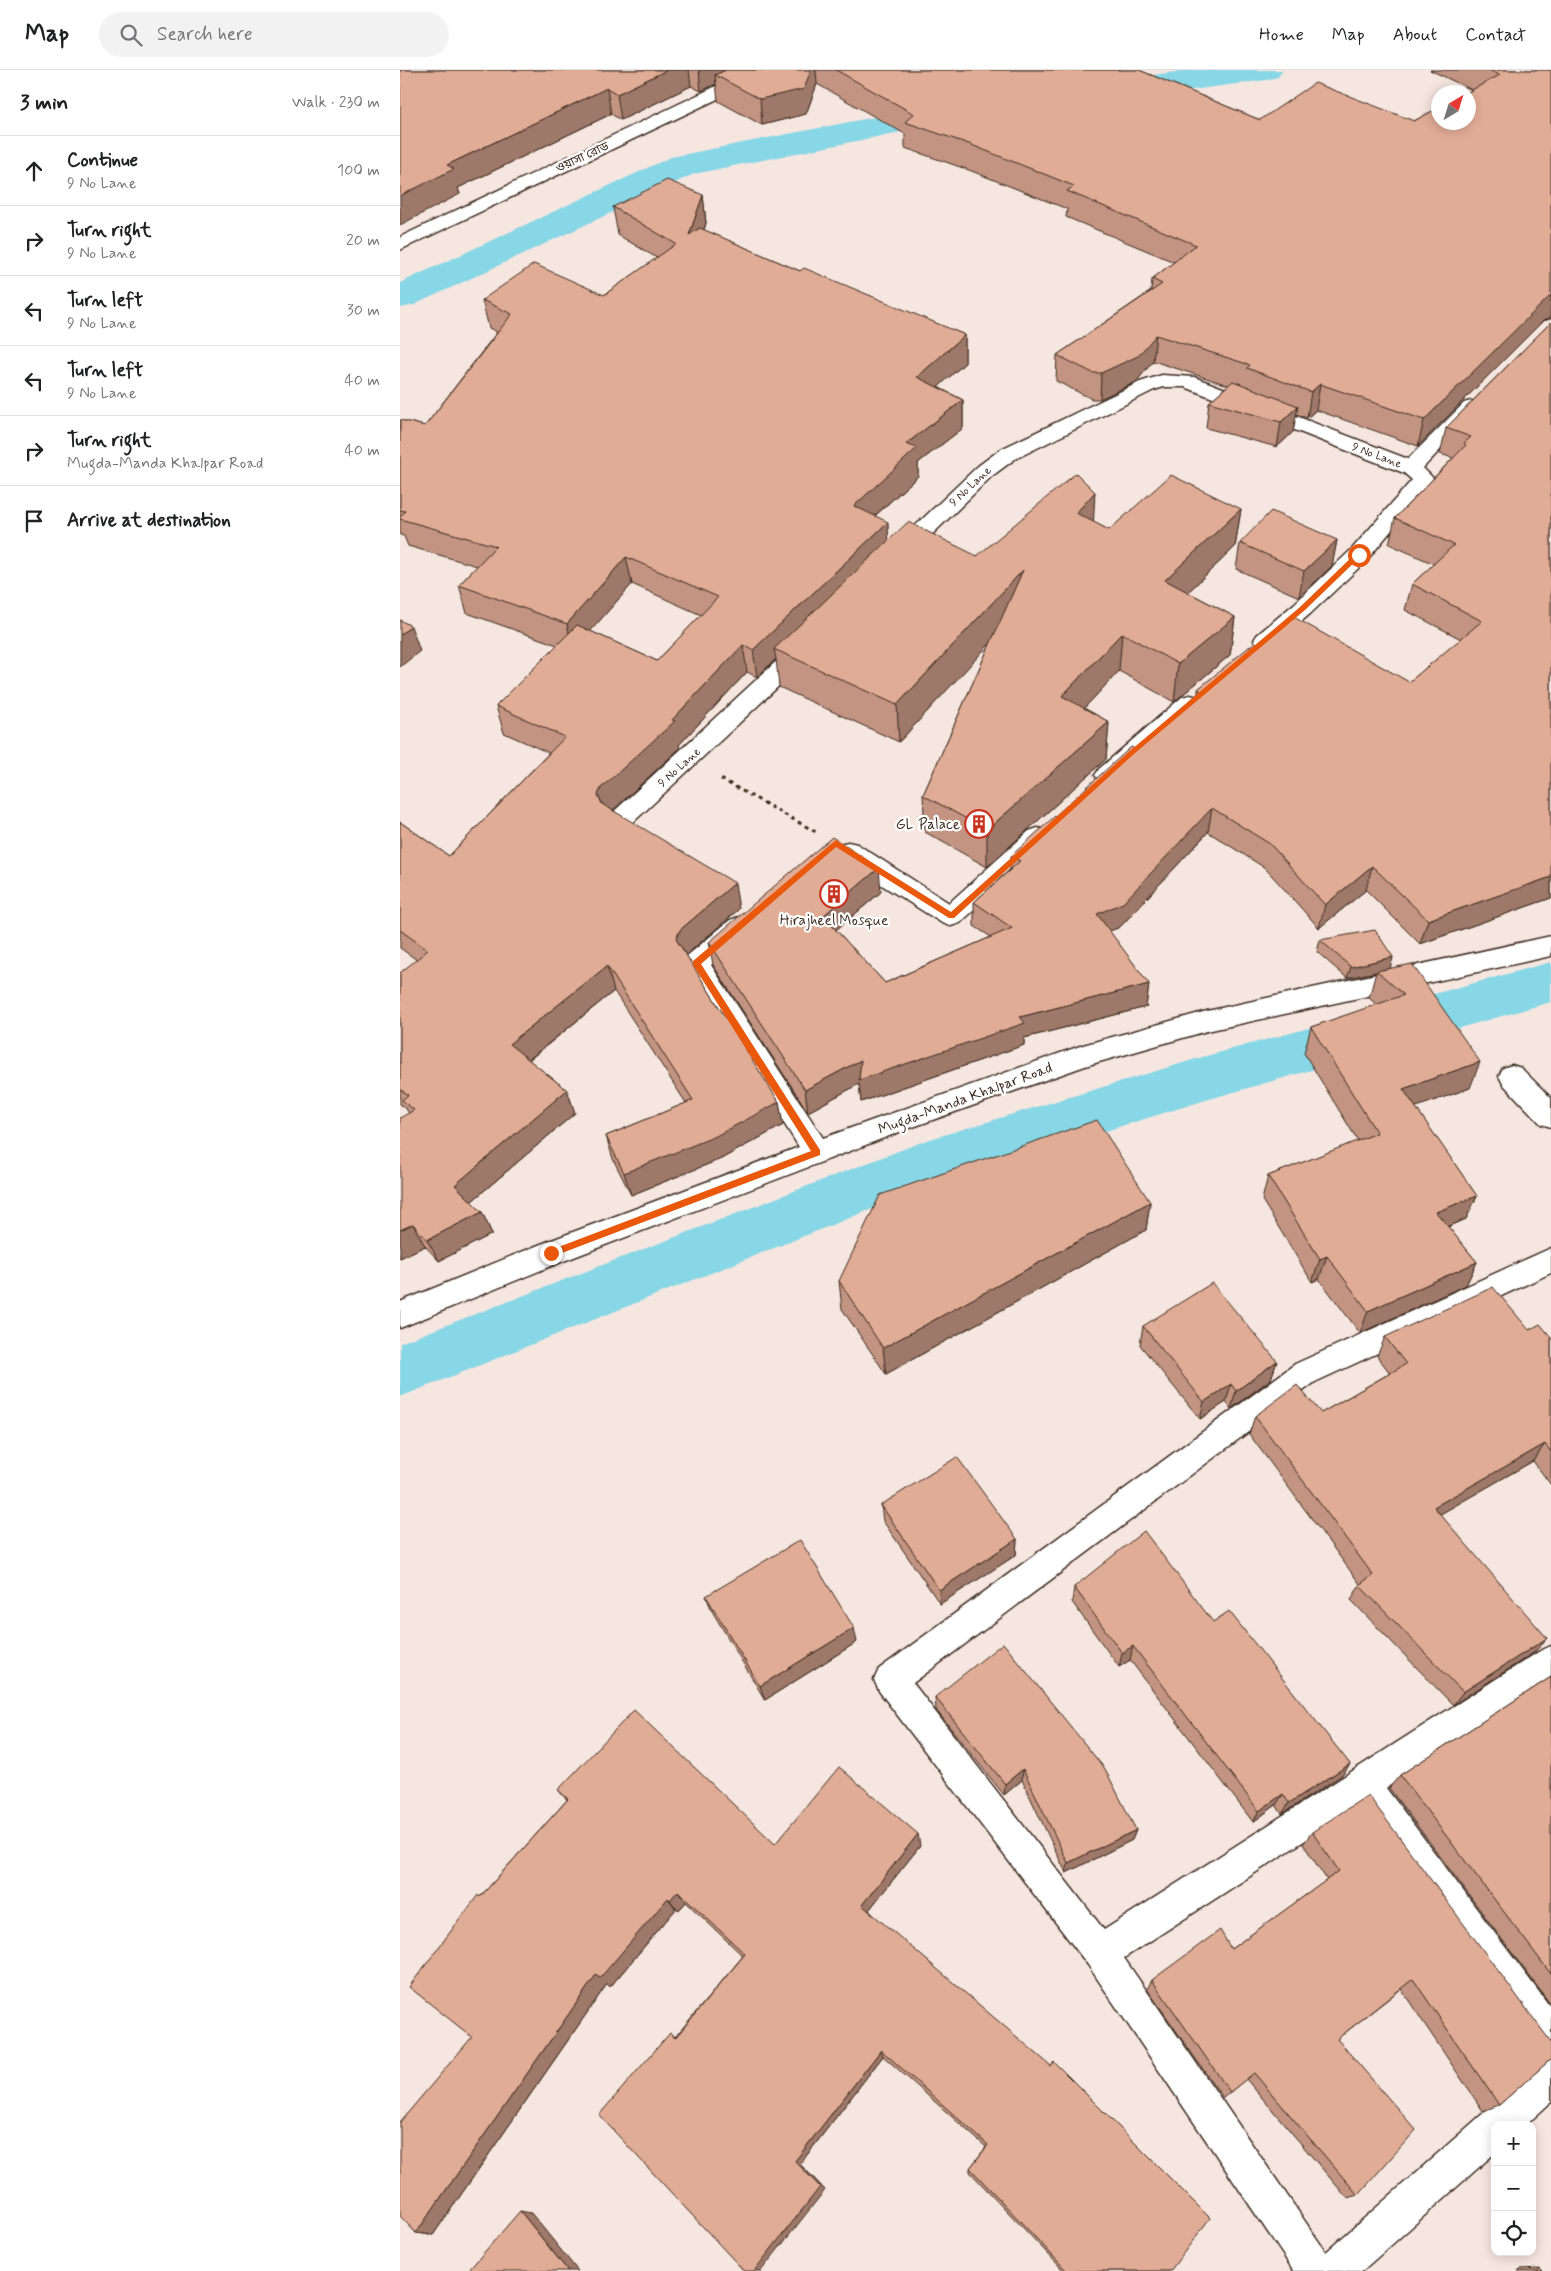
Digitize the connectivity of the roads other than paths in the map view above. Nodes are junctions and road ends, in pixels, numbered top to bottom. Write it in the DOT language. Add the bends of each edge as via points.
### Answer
graph roads {
  1 [pos="764,70"];
  2 [pos="400,244"];
  3 [pos="1488,390"];
  4 [pos="1411,468"];
  5 [pos="881,571"];
  6 [pos="820,633"];
  7 [pos="1245,656"];
  8 [pos="1208,688"];
  9 [pos="1089,791"];
  10 [pos="618,822"];
  11 [pos="1053,824"];
  12 [pos="832,846"];
  13 [pos="755,912"];
  14 [pos="1551,946"];
  15 [pos="1512,1076"];
  16 [pos="1551,1116"];
  17 [pos="817,1152"];
  18 [pos="1551,1260"];
  19 [pos="400,1315"];
  20 [pos="1551,1662"];
  21 [pos="1363,1784"];
  22 [pos="1100,1953"];
  23 [pos="1551,2038"];
  24 [pos="1551,2078"];
  25 [pos="1503,2121"];
  26 [pos="1491,2132"];
  27 [pos="1317,2271"];
  28 [pos="1333,2271"];
  1 -- 2 [label="street, ওয়াসা রোড"];
  3 -- 4 [label="street, 9 No Lane"];
  4 -- 5 [label="street, 9 No Lane" via="1187,380 1162,381 1008,454 985,471"];
  4 -- 7 [label="street, 9 No Lane" via="1424,479 1359,555 1302,609"];
  6 -- 10 [label="street, 9 No Lane"];
  8 -- 9 [label="street"];
  11 -- 12 [label="street" via="951,916"];
  13 -- 17 [label="street" via="696,963"];
  14 -- 17 [label="street, Mugda-Manda Khalpar Road" via="1207,1021 1102,1051"];
  15 -- 16 [label="street"];
  17 -- 19 [label="street, Mugda-Manda Khalpar Road" via="551,1253"];
  18 -- 22 [label="street" via="1305,1373 890,1680"];
  20 -- 21 [label="street"];
  21 -- 22 [label="street"];
  21 -- 23 [label="street"];
  22 -- 27 [label="street"];
  24 -- 25 [label="street"];
  26 -- 28 [label="street"];
}
